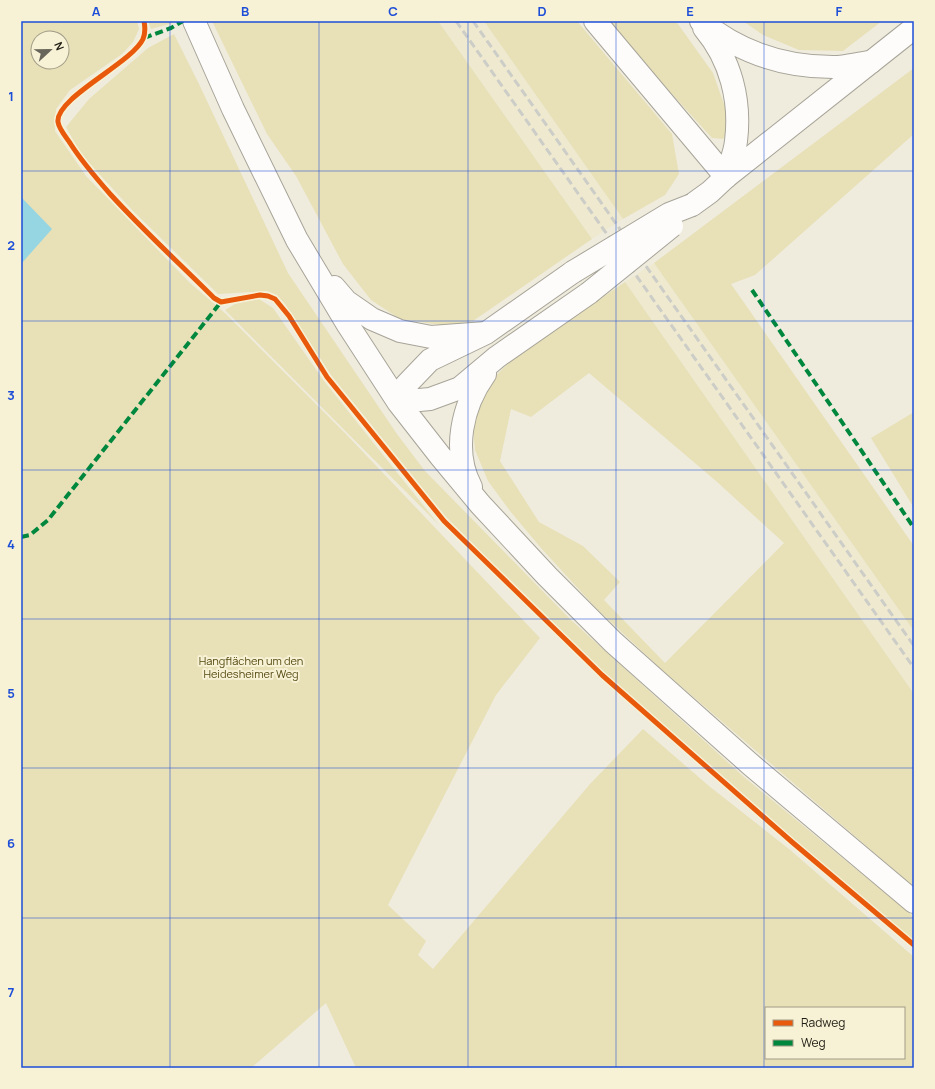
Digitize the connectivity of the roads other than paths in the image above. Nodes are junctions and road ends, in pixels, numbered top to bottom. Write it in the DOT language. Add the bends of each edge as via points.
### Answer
graph roads {
  1 [pos="194,21"];
  2 [pos="595,21"];
  3 [pos="700,21"];
  4 [pos="914,28"];
  5 [pos="877,57"];
  6 [pos="726,177"];
  7 [pos="692,205"];
  8 [pos="297,240"];
  9 [pos="486,332"];
  10 [pos="497,357"];
  11 [pos="398,402"];
  12 [pos="480,504"];
  13 [pos="914,902"];
  1 -- 8 [label="main road" via="233,109"];
  2 -- 6 [label="main road"];
  3 -- 5 [label="main road" via="745,49 775,60 807,66 839,67"];
  3 -- 6 [label="main road" via="714,40 730,72 738,107 736,143"];
  4 -- 5 [label="main road"];
  5 -- 6 [label="main road"];
  6 -- 7 [label="main road"];
  7 -- 9 [label="main road, bridge" via="669,214 573,272"];
  7 -- 10 [label="main road, bridge" via="676,222 589,293"];
  8 -- 9 [label="main road" via="346,301 372,319 400,331 431,337"];
  8 -- 11 [label="main road"];
  9 -- 11 [label="main road" via="430,360 406,385"];
  10 -- 11 [label="main road" via="460,388 430,399"];
  10 -- 12 [label="main road" via="476,386 463,422 460,451 467,479"];
  11 -- 12 [label="main road"];
  12 -- 13 [label="main road" via="613,642 750,764"];
}
